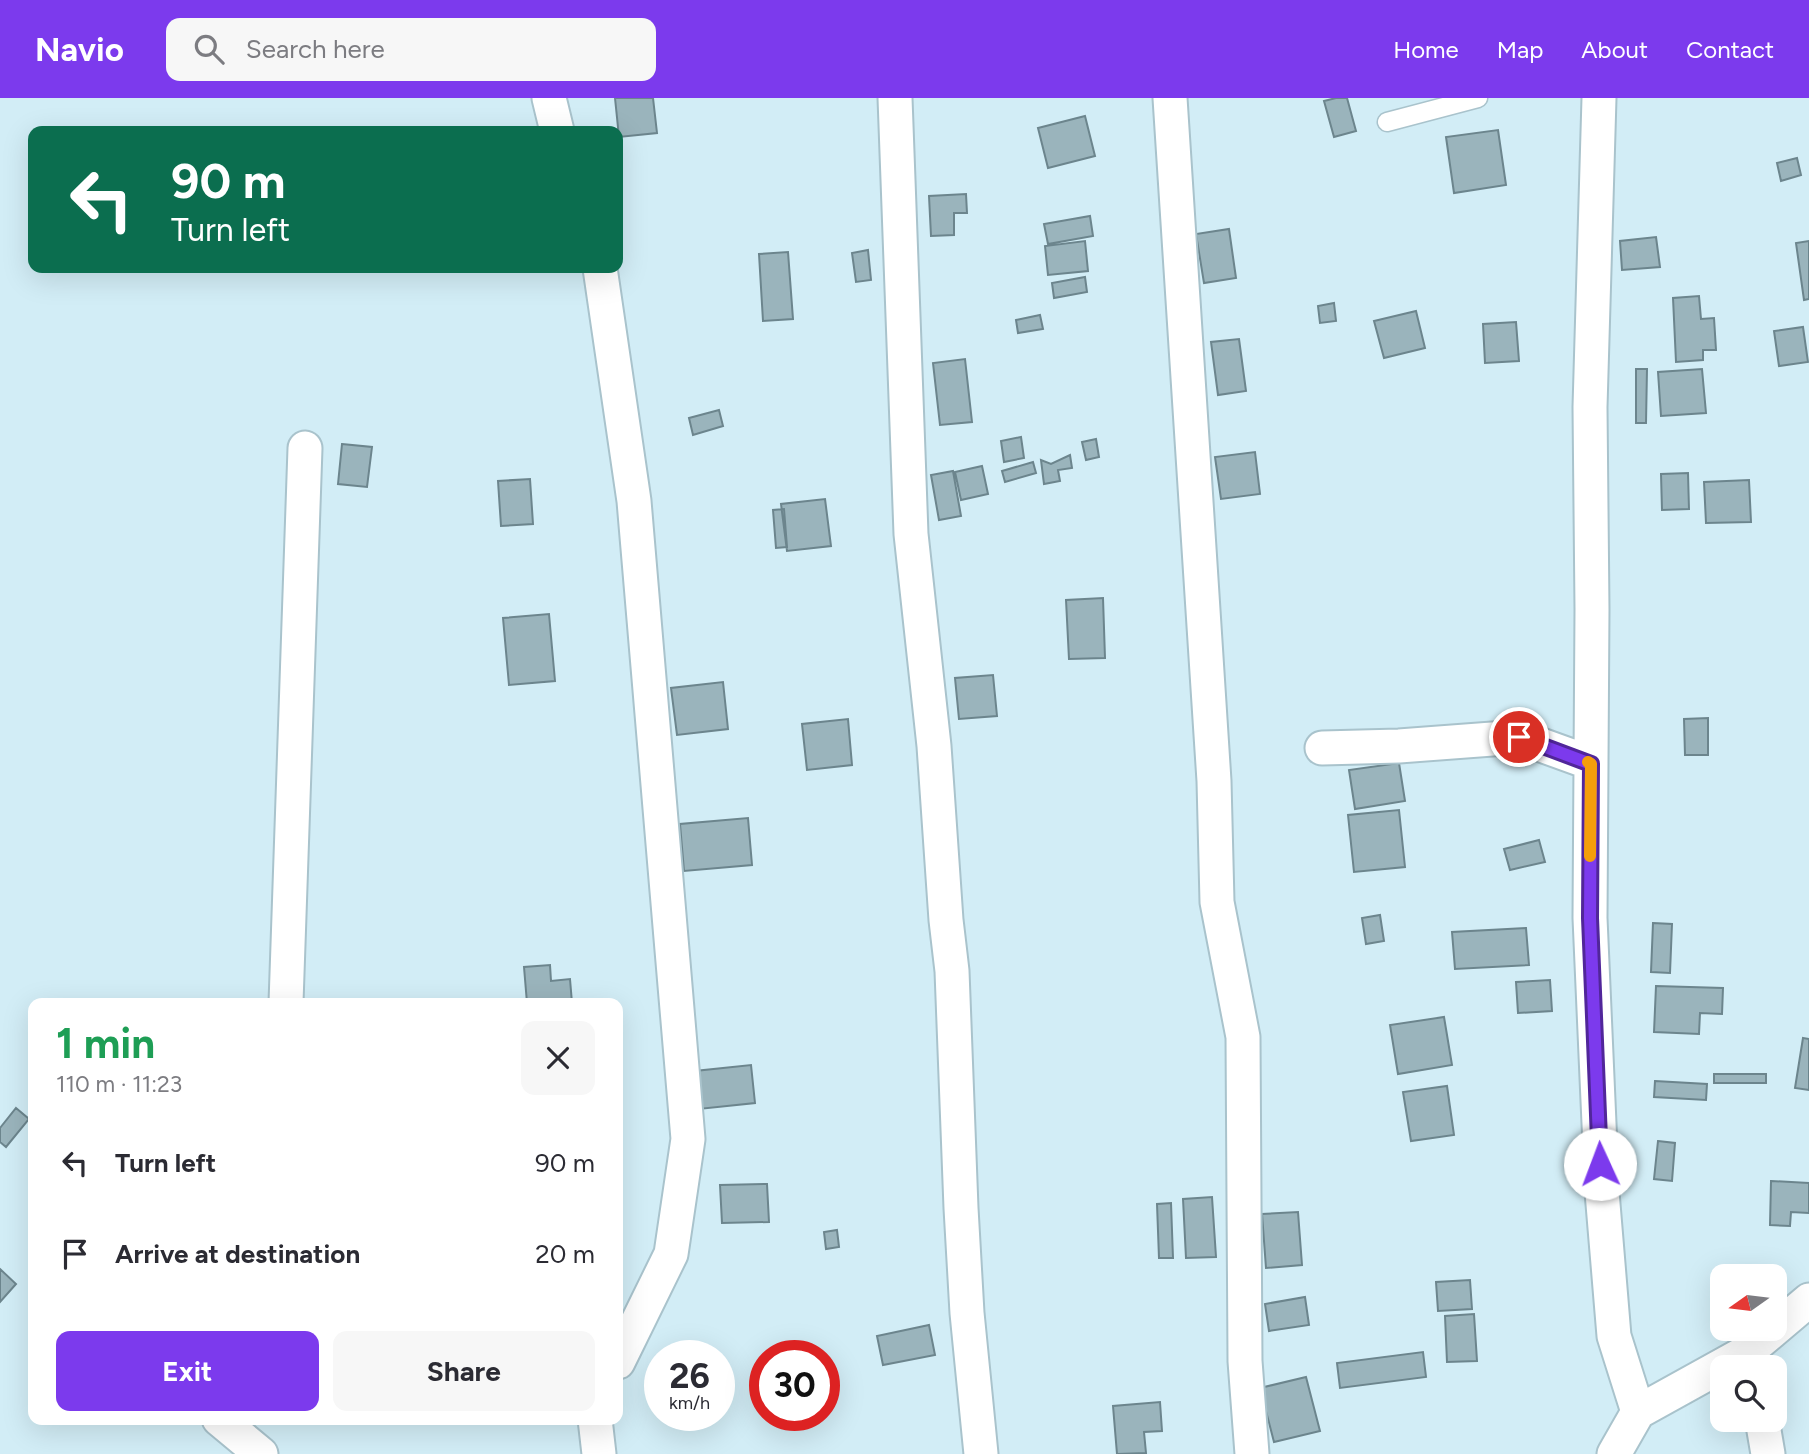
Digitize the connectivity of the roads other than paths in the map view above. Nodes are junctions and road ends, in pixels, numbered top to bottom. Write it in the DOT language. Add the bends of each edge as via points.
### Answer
graph roads {
  1 [pos="549,98"];
  2 [pos="895,98"];
  3 [pos="1170,98"];
  4 [pos="1478,98"];
  5 [pos="1598,98"];
  6 [pos="1387,122"];
  7 [pos="556,126"];
  8 [pos="601,273"];
  9 [pos="305,448"];
  10 [pos="1322,748"];
  11 [pos="1591,764"];
  12 [pos="286,998"];
  13 [pos="1809,1300"];
  14 [pos="623,1352"];
  15 [pos="1754,1355"];
  16 [pos="1710,1378"];
  17 [pos="1638,1412"];
  18 [pos="226,1425"];
  19 [pos="596,1425"];
  20 [pos="1764,1432"];
  21 [pos="261,1454"];
  22 [pos="599,1454"];
  23 [pos="981,1454"];
  24 [pos="1252,1454"];
  25 [pos="1614,1454"];
  26 [pos="1768,1454"];
  1 -- 7 [label="street"];
  2 -- 23 [label="street" via="911,534 952,971 967,1312"];
  3 -- 24 [label="street" via="1214,781 1217,902 1243,1037 1245,1361"];
  4 -- 6 [label="lane"];
  5 -- 11 [label="street" via="1590,407"];
  8 -- 14 [label="street" via="634,500 688,1139 671,1254"];
  9 -- 12 [label="street"];
  10 -- 11 [label="street" via="1519,737"];
  11 -- 17 [label="street" via="1590,918 1602,1192 1614,1336"];
  13 -- 15 [label="street"];
  16 -- 17 [label="street"];
  17 -- 25 [label="street"];
  18 -- 21 [label="street"];
  19 -- 22 [label="street"];
  20 -- 26 [label="street"];
}
